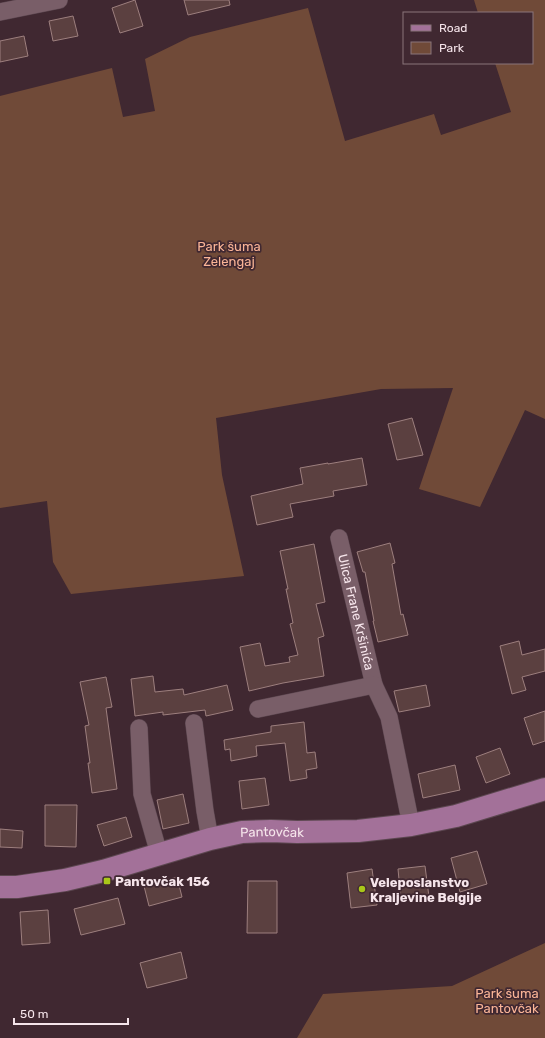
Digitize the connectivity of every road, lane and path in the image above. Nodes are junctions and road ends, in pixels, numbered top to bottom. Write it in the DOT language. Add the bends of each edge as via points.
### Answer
graph roads {
  1 [pos="59,0"];
  2 [pos="0,12"];
  3 [pos="339,538"];
  4 [pos="374,686"];
  5 [pos="258,709"];
  6 [pos="194,723"];
  7 [pos="138,728"];
  8 [pos="545,789"];
  9 [pos="411,825"];
  10 [pos="210,838"];
  11 [pos="159,854"];
  12 [pos="0,887"];
  1 -- 2 [label="street"];
  3 -- 4 [label="street, Ulica Frane Kršinića"];
  4 -- 5 [label="street, Ulica Frane Kršinića"];
  4 -- 9 [label="street, Ulica Frane Kršinića" via="389,718"];
  6 -- 10 [label="street"];
  7 -- 11 [label="street" via="142,794"];
  8 -- 9 [label="main road, Pantovčak" via="456,816"];
  9 -- 10 [label="main road, Pantovčak" via="358,831 242,832"];
  10 -- 11 [label="main road, Pantovčak"];
  11 -- 12 [label="main road, Pantovčak" via="65,880"];
}
